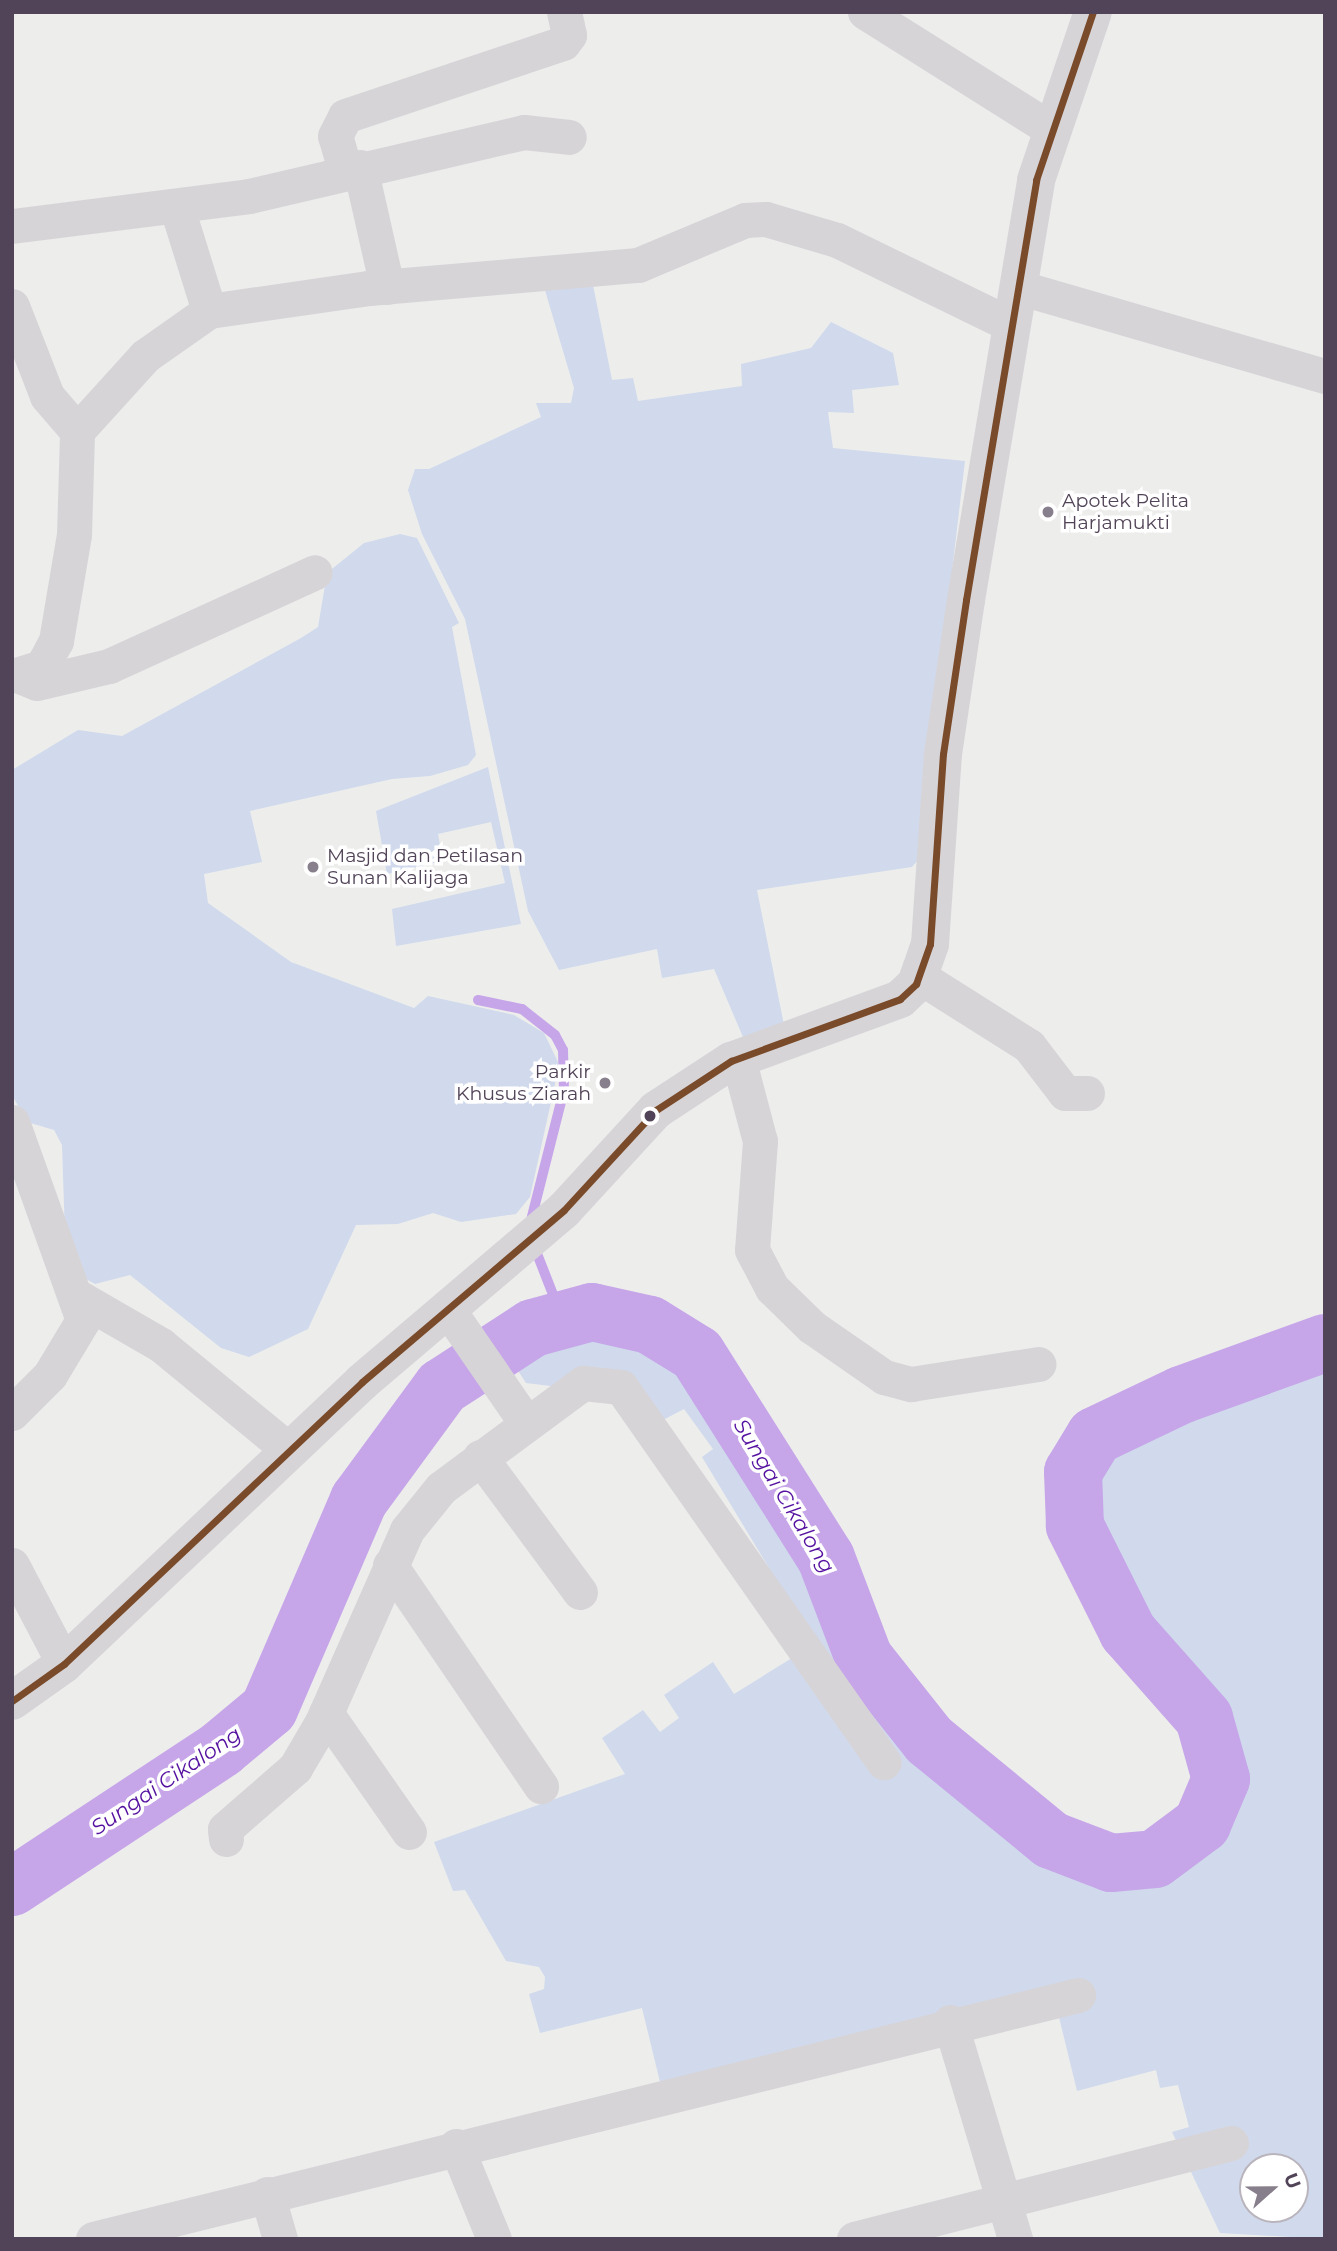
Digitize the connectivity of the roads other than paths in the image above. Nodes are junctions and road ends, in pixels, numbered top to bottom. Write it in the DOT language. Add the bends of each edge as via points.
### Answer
graph roads {
  1 [pos="564,12"];
  2 [pos="865,12"];
  3 [pos="1093,12"];
  4 [pos="1049,128"];
  5 [pos="569,137"];
  6 [pos="352,169"];
  7 [pos="177,208"];
  8 [pos="12,226"];
  9 [pos="387,287"];
  10 [pos="1018,288"];
  11 [pos="12,306"];
  12 [pos="209,311"];
  13 [pos="1012,325"];
  14 [pos="1325,376"];
  15 [pos="77,431"];
  16 [pos="315,572"];
  17 [pos="14,674"];
  18 [pos="920,976"];
  19 [pos="738,1058"];
  20 [pos="1087,1093"];
  21 [pos="12,1122"];
  22 [pos="78,1297"];
  23 [pos="452,1317"];
  24 [pos="1038,1364"];
  25 [pos="12,1413"];
  26 [pos="526,1423"];
  27 [pos="289,1450"];
  28 [pos="480,1457"];
  29 [pos="12,1565"];
  30 [pos="390,1565"];
  31 [pos="580,1591"];
  32 [pos="64,1664"];
  33 [pos="12,1701"];
  34 [pos="327,1713"];
  35 [pos="884,1762"];
  36 [pos="541,1786"];
  37 [pos="409,1832"];
  38 [pos="226,1839"];
  39 [pos="1078,1994"];
  40 [pos="950,2022"];
  41 [pos="1231,2143"];
  42 [pos="456,2146"];
  43 [pos="267,2194"];
  44 [pos="1005,2204"];
  45 [pos="93,2239"];
  46 [pos="280,2239"];
  47 [pos="494,2239"];
  48 [pos="854,2239"];
  49 [pos="1015,2239"];
  1 -- 6 [label="street" via="569,35 563,43 345,116 335,136"];
  2 -- 4 [label="street"];
  3 -- 4 [label="street"];
  4 -- 10 [label="street"];
  5 -- 6 [label="street" via="524,132"];
  6 -- 7 [label="street"];
  6 -- 9 [label="street"];
  7 -- 8 [label="street"];
  7 -- 12 [label="street"];
  9 -- 12 [label="street"];
  9 -- 13 [label="street" via="638,265 745,220 766,219 836,240"];
  10 -- 13 [label="street"];
  10 -- 14 [label="street"];
  11 -- 15 [label="street" via="47,396"];
  12 -- 15 [label="street" via="145,356"];
  13 -- 18 [label="street" via="943,754 930,944"];
  15 -- 17 [label="street" via="74,535 56,641 42,667"];
  16 -- 17 [label="street" via="109,666 37,682"];
  18 -- 19 [label="street" via="900,999"];
  18 -- 20 [label="street" via="1029,1046 1065,1093"];
  19 -- 23 [label="street" via="656,1110 564,1210"];
  19 -- 24 [label="street" via="760,1141 751,1250 772,1287 812,1327 884,1377 911,1384"];
  21 -- 22 [label="street"];
  22 -- 25 [label="street" via="83,1320 77,1336"];
  22 -- 27 [label="street" via="161,1345"];
  23 -- 26 [label="street"];
  23 -- 27 [label="street"];
  26 -- 28 [label="street"];
  26 -- 35 [label="street" via="583,1383 621,1387"];
  27 -- 32 [label="street"];
  28 -- 30 [label="street" via="441,1488 407,1530"];
  28 -- 31 [label="street"];
  29 -- 32 [label="street"];
  30 -- 34 [label="street"];
  30 -- 36 [label="street"];
  32 -- 33 [label="street"];
  34 -- 37 [label="street"];
  34 -- 38 [label="street" via="295,1768 225,1829"];
  39 -- 40 [label="street"];
  40 -- 42 [label="street"];
  40 -- 44 [label="street"];
  41 -- 44 [label="street"];
  42 -- 43 [label="street"];
  42 -- 47 [label="street"];
  43 -- 45 [label="street"];
  43 -- 46 [label="street"];
  44 -- 48 [label="street"];
  44 -- 49 [label="street"];
}
